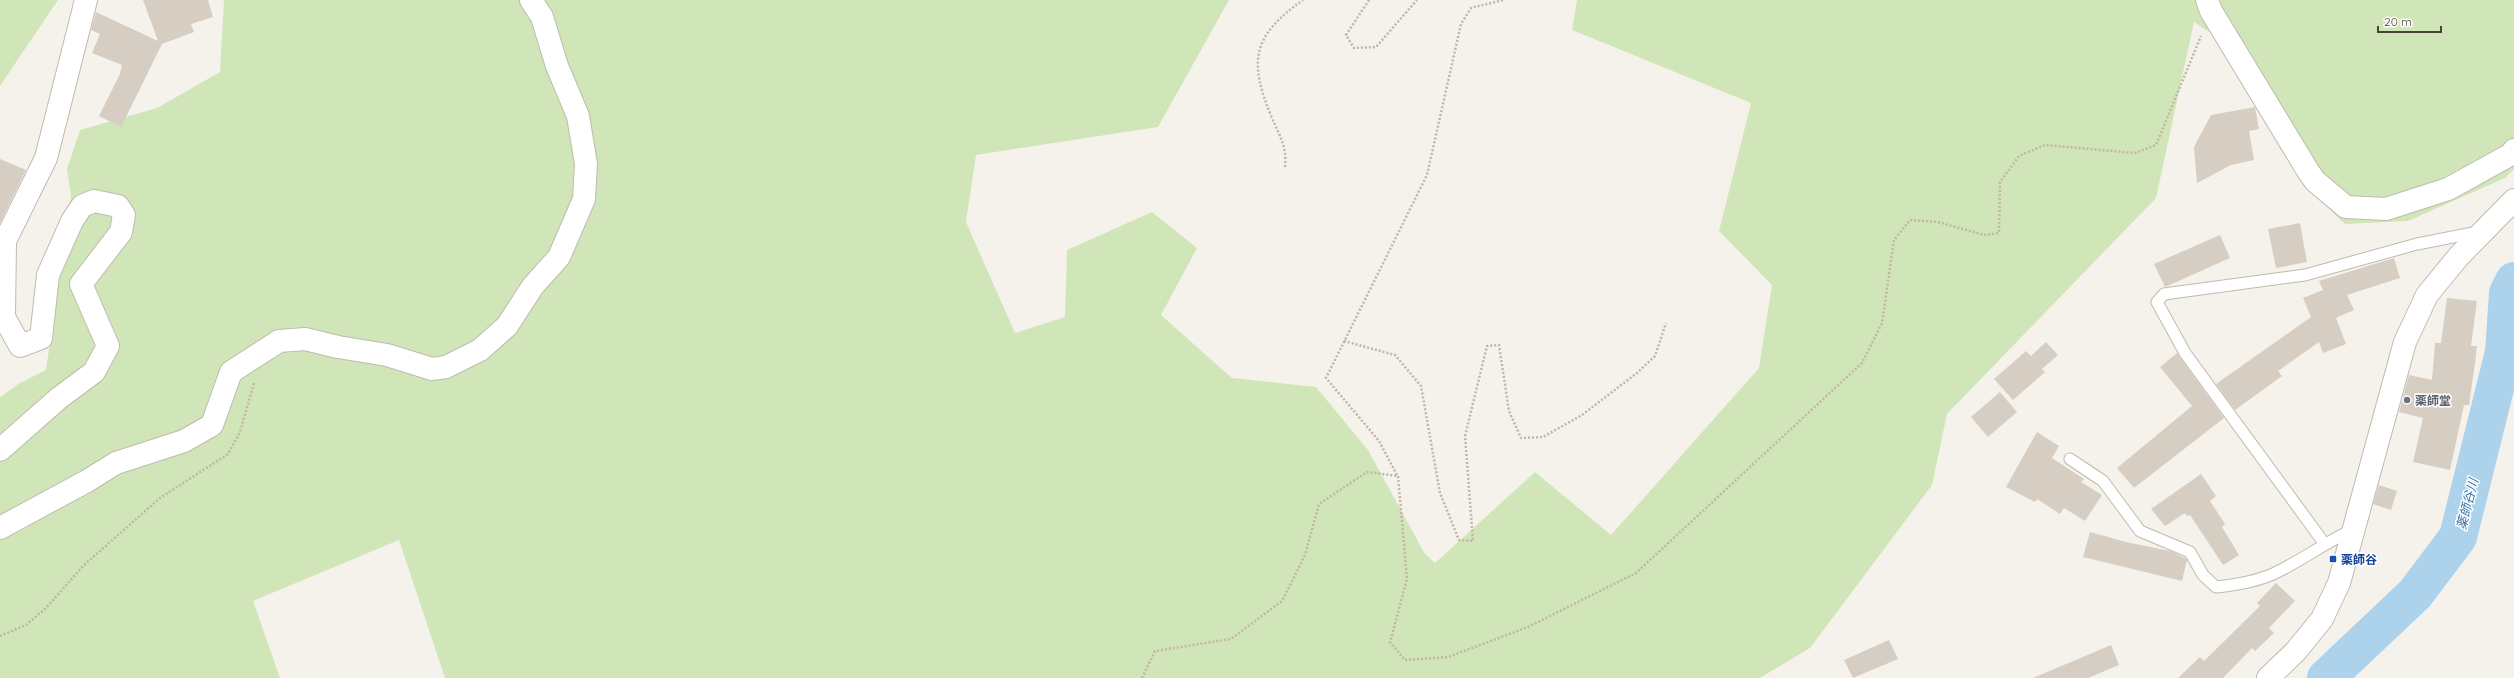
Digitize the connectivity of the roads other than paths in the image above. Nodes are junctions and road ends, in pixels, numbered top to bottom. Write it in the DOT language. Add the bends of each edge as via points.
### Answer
graph roads {
  1 [pos="86,0"];
  2 [pos="531,0"];
  3 [pos="2209,6"];
  4 [pos="2514,150"];
  5 [pos="2514,200"];
  6 [pos="2484,231"];
  7 [pos="0,450"];
  8 [pos="2070,459"];
  9 [pos="0,528"];
  10 [pos="2354,529"];
  11 [pos="2324,543"];
  12 [pos="2268,678"];
  1 -- 7 [label="street" via="46,158 5,241 4,317 20,346 41,338 48,275 72,221 82,206 94,201 118,206 124,215 121,232 81,284 108,346 94,372 59,398"];
  2 -- 9 [label="street" via="542,17 557,66 578,116 586,164 584,199 559,256 533,286 507,326 480,350 446,367 432,369 387,355 305,339 279,341 231,372 212,425 184,441 116,463"];
  3 -- 4 [label="street" via="2308,171 2315,181 2346,207 2386,209 2448,189"];
  5 -- 6 [label="street"];
  6 -- 10 [label="street" via="2427,295 2405,342"];
  6 -- 11 [label="lane" via="2417,244 2305,275 2164,294 2157,302 2185,353"];
  8 -- 11 [label="lane" via="2103,481 2140,531 2190,552 2203,575 2216,586 2241,584 2272,574"];
  10 -- 11 [label="lane"];
  10 -- 12 [label="street" via="2340,583 2322,620 2296,651"];
}
